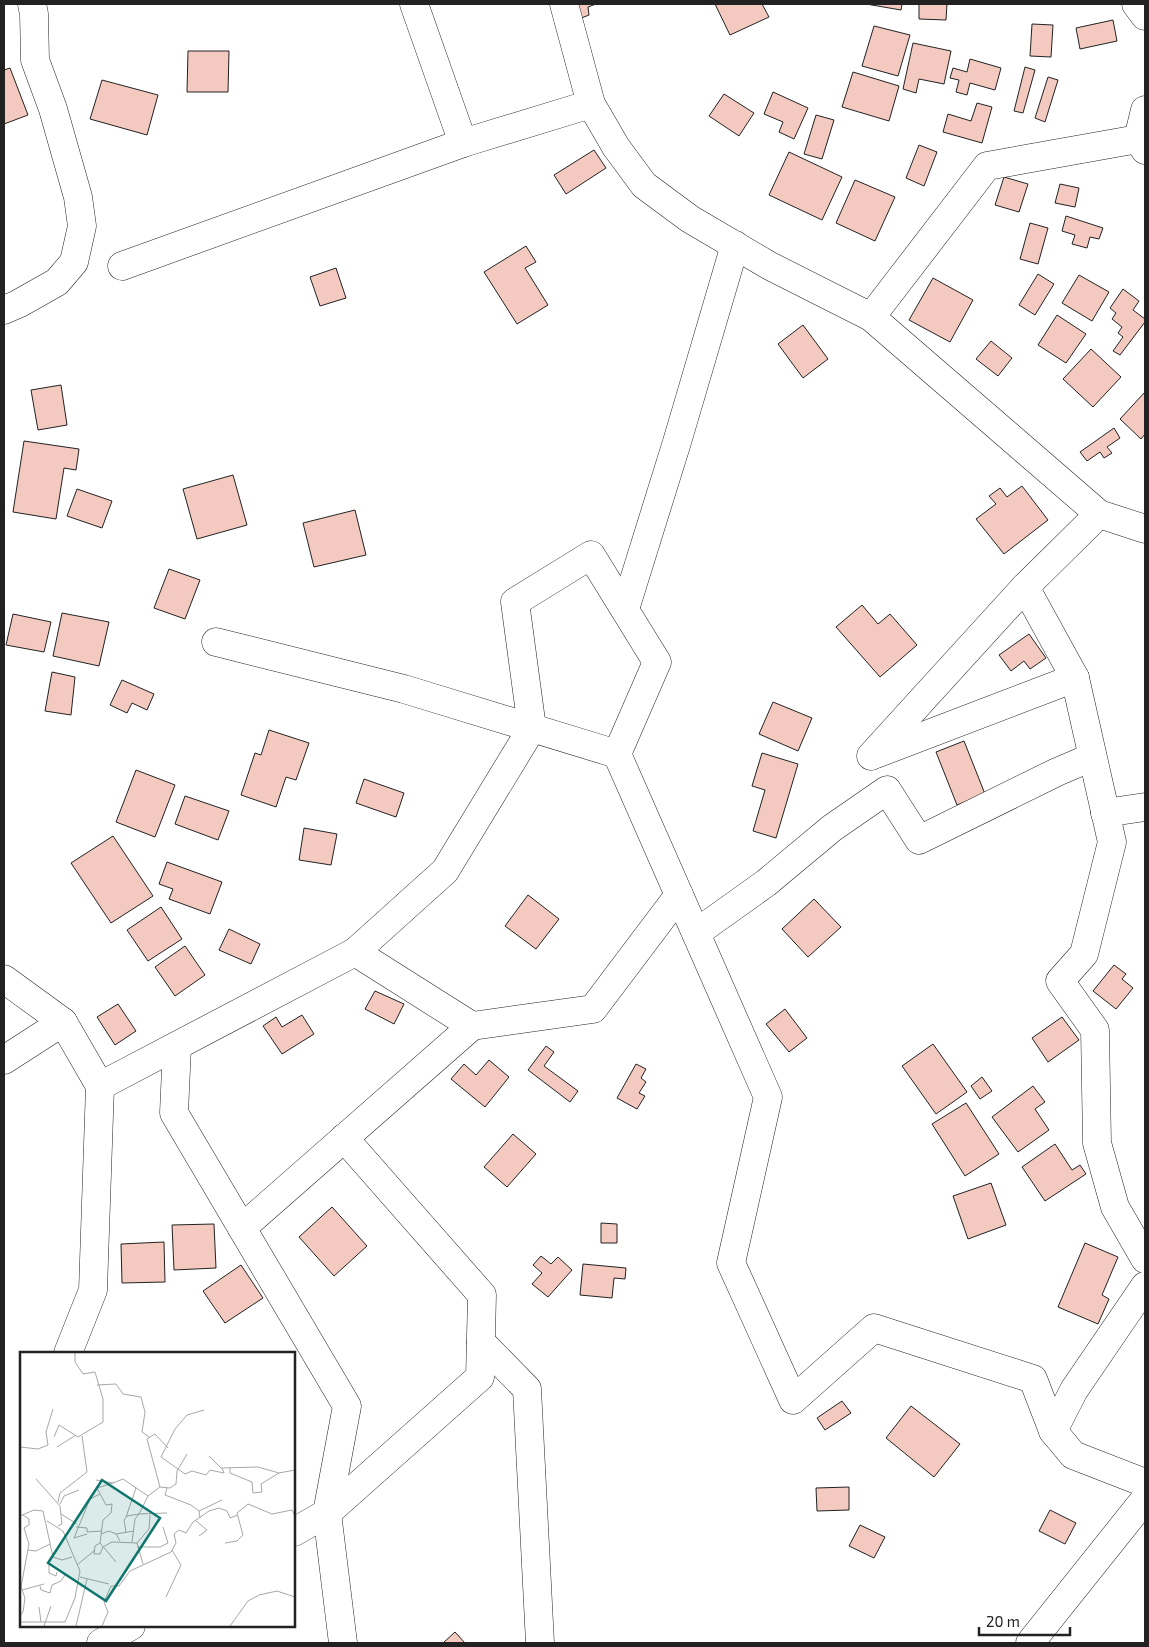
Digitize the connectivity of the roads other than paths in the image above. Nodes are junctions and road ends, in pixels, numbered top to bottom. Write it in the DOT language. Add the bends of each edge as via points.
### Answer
graph roads {
  1 [pos="32,4"];
  2 [pos="414,4"];
  3 [pos="564,4"];
  4 [pos="1136,4"];
  5 [pos="1145,16"];
  6 [pos="591,104"];
  7 [pos="1145,110"];
  8 [pos="463,142"];
  9 [pos="1142,144"];
  10 [pos="735,245"];
  11 [pos="122,266"];
  12 [pos="4,310"];
  13 [pos="871,317"];
  14 [pos="1099,514"];
  15 [pos="1145,529"];
  16 [pos="1025,587"];
  17 [pos="624,609"];
  18 [pos="216,642"];
  19 [pos="1075,678"];
  20 [pos="532,728"];
  21 [pos="617,754"];
  22 [pos="871,756"];
  23 [pos="1092,757"];
  24 [pos="887,790"];
  25 [pos="1145,808"];
  26 [pos="1105,813"];
  27 [pos="679,895"];
  28 [pos="696,933"];
  29 [pos="355,952"];
  30 [pos="4,979"];
  31 [pos="63,1022"];
  32 [pos="472,1026"];
  33 [pos="177,1046"];
  34 [pos="4,1060"];
  35 [pos="100,1086"];
  36 [pos="344,1138"];
  37 [pos="242,1228"];
  38 [pos="1145,1259"];
  39 [pos="1145,1286"];
  40 [pos="481,1342"];
  41 [pos="68,1352"];
  42 [pos="1053,1432"];
  43 [pos="1145,1484"];
  44 [pos="1145,1499"];
  45 [pos="327,1513"];
  46 [pos="295,1531"];
  47 [pos="129,1627"];
  48 [pos="101,1643"];
  49 [pos="343,1643"];
  50 [pos="540,1643"];
  51 [pos="1030,1643"];
  1 -- 12 [label="street" via="35,60 78,197 82,226 74,262 57,282"];
  2 -- 8 [label="street"];
  3 -- 6 [label="street"];
  4 -- 5 [label="street"];
  6 -- 8 [label="street"];
  6 -- 10 [label="street" via="616,147 644,185 690,219"];
  7 -- 9 [label="street"];
  8 -- 11 [label="street"];
  9 -- 13 [label="street" via="986,166"];
  10 -- 13 [label="street"];
  10 -- 17 [label="street"];
  13 -- 14 [label="street"];
  14 -- 15 [label="street"];
  14 -- 16 [label="street"];
  16 -- 19 [label="street"];
  16 -- 22 [label="street"];
  17 -- 20 [label="street" via="591,555 515,602"];
  17 -- 21 [label="street" via="658,662"];
  18 -- 20 [label="street" via="404,689"];
  19 -- 22 [label="street"];
  19 -- 23 [label="street"];
  20 -- 21 [label="street"];
  20 -- 29 [label="street" via="445,871"];
  21 -- 27 [label="street"];
  22 -- 24 [label="street"];
  23 -- 24 [label="street" via="919,840"];
  23 -- 26 [label="street"];
  24 -- 28 [label="street" via="832,828 766,883"];
  25 -- 26 [label="street"];
  26 -- 38 [label="street" via="1112,842 1084,954 1060,980 1094,1030 1097,1143 1114,1207"];
  27 -- 28 [label="street"];
  27 -- 32 [label="street" via="593,1010"];
  28 -- 42 [label="street" via="768,1097 731,1263 794,1400 874,1328 1033,1379"];
  29 -- 32 [label="street"];
  29 -- 33 [label="street"];
  30 -- 31 [label="street"];
  31 -- 34 [label="street"];
  31 -- 35 [label="street"];
  32 -- 36 [label="street"];
  33 -- 35 [label="street"];
  33 -- 37 [label="street" via="174,1113"];
  35 -- 41 [label="street" via="93,1290"];
  36 -- 37 [label="street"];
  36 -- 40 [label="street" via="482,1295"];
  37 -- 45 [label="street" via="347,1406"];
  39 -- 42 [label="street" via="1074,1390"];
  40 -- 45 [label="street" via="480,1377"];
  40 -- 50 [label="street" via="526,1389"];
  42 -- 43 [label="street" via="1073,1455"];
  44 -- 51 [label="street"];
  45 -- 46 [label="street"];
  45 -- 49 [label="street"];
  47 -- 48 [label="street"];
}
